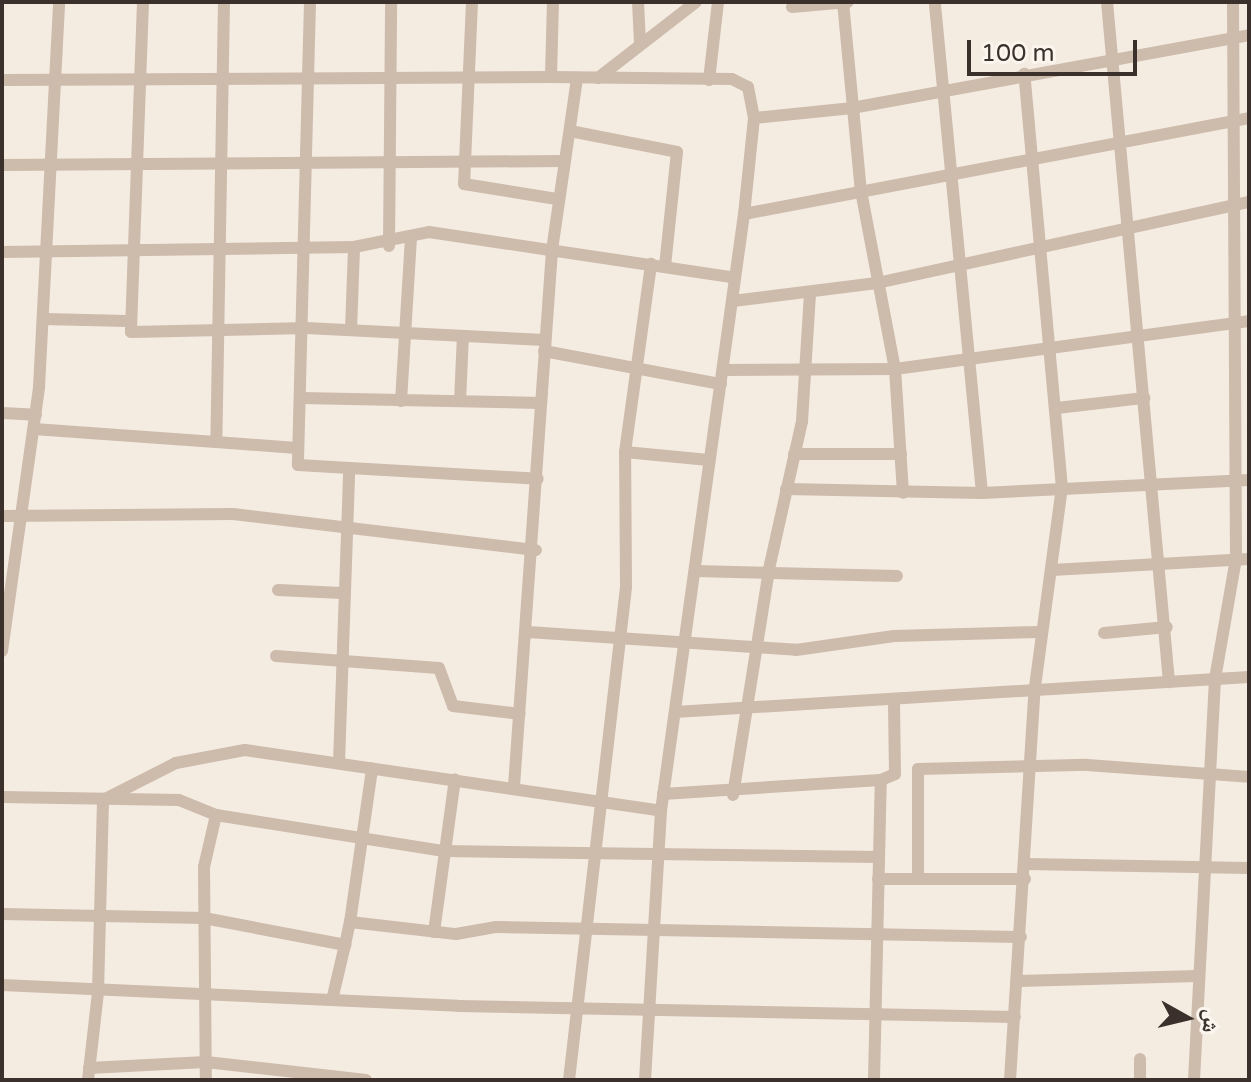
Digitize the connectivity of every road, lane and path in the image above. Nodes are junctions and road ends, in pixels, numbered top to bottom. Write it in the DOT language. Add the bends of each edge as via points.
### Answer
graph roads {
  1 [pos="59,2"];
  2 [pos="143,2"];
  3 [pos="224,2"];
  4 [pos="310,2"];
  5 [pos="391,2"];
  6 [pos="472,2"];
  7 [pos="553,2"];
  8 [pos="638,2"];
  9 [pos="696,2"];
  10 [pos="718,2"];
  11 [pos="846,2"];
  12 [pos="935,2"];
  13 [pos="1107,2"];
  14 [pos="1233,2"];
  15 [pos="792,7"];
  16 [pos="1249,35"];
  17 [pos="1235,37"];
  18 [pos="640,43"];
  19 [pos="1111,62"];
  20 [pos="1024,74"];
  21 [pos="551,77"];
  22 [pos="469,78"];
  23 [pos="577,78"];
  24 [pos="598,78"];
  25 [pos="2,80"];
  26 [pos="306,80"];
  27 [pos="391,80"];
  28 [pos="709,80"];
  29 [pos="141,81"];
  30 [pos="222,81"];
  31 [pos="58,82"];
  32 [pos="941,87"];
  33 [pos="852,108"];
  34 [pos="754,118"];
  35 [pos="1243,119"];
  36 [pos="570,131"];
  37 [pos="1117,141"];
  38 [pos="1030,158"];
  39 [pos="466,161"];
  40 [pos="564,161"];
  41 [pos="389,162"];
  42 [pos="219,164"];
  43 [pos="305,164"];
  44 [pos="2,165"];
  45 [pos="56,165"];
  46 [pos="137,165"];
  47 [pos="948,174"];
  48 [pos="861,191"];
  49 [pos="557,199"];
  50 [pos="1244,203"];
  51 [pos="744,214"];
  52 [pos="1125,226"];
  53 [pos="411,236"];
  54 [pos="1039,245"];
  55 [pos="219,246"];
  56 [pos="306,246"];
  57 [pos="389,246"];
  58 [pos="132,247"];
  59 [pos="354,247"];
  60 [pos="51,249"];
  61 [pos="552,250"];
  62 [pos="2,252"];
  63 [pos="651,264"];
  64 [pos="960,265"];
  65 [pos="665,266"];
  66 [pos="735,278"];
  67 [pos="877,283"];
  68 [pos="810,294"];
  69 [pos="733,301"];
  70 [pos="44,319"];
  71 [pos="127,321"];
  72 [pos="1244,321"];
  73 [pos="306,328"];
  74 [pos="217,329"];
  75 [pos="351,330"];
  76 [pos="1139,333"];
  77 [pos="407,334"];
  78 [pos="463,336"];
  79 [pos="545,346"];
  80 [pos="1050,347"];
  81 [pos="972,358"];
  82 [pos="636,368"];
  83 [pos="895,369"];
  84 [pos="723,370"];
  85 [pos="808,375"];
  86 [pos="721,384"];
  87 [pos="302,398"];
  88 [pos="1144,398"];
  89 [pos="401,401"];
  90 [pos="460,401"];
  91 [pos="540,403"];
  92 [pos="1057,408"];
  93 [pos="2,413"];
  94 [pos="36,415"];
  95 [pos="34,429"];
  96 [pos="216,442"];
  97 [pos="297,448"];
  98 [pos="625,452"];
  99 [pos="794,454"];
  100 [pos="901,454"];
  101 [pos="709,460"];
  102 [pos="349,472"];
  103 [pos="538,479"];
  104 [pos="1244,480"];
  105 [pos="1153,483"];
  106 [pos="1062,488"];
  107 [pos="786,489"];
  108 [pos="903,493"];
  109 [pos="982,493"];
  110 [pos="22,515"];
  111 [pos="2,516"];
  112 [pos="345,526"];
  113 [pos="536,550"];
  114 [pos="1243,559"];
  115 [pos="1163,564"];
  116 [pos="769,569"];
  117 [pos="1052,570"];
  118 [pos="695,571"];
  119 [pos="897,576"];
  120 [pos="278,590"];
  121 [pos="342,593"];
  122 [pos="4,604"];
  123 [pos="1167,627"];
  124 [pos="528,632"];
  125 [pos="1040,632"];
  126 [pos="1104,633"];
  127 [pos="620,635"];
  128 [pos="684,641"];
  129 [pos="758,648"];
  130 [pos="2,651"];
  131 [pos="340,655"];
  132 [pos="276,656"];
  133 [pos="1249,677"];
  134 [pos="1215,679"];
  135 [pos="1169,682"];
  136 [pos="1034,694"];
  137 [pos="894,704"];
  138 [pos="675,712"];
  139 [pos="744,712"];
  140 [pos="520,714"];
  141 [pos="339,763"];
  142 [pos="1029,764"];
  143 [pos="372,769"];
  144 [pos="918,769"];
  145 [pos="1209,773"];
  146 [pos="895,774"];
  147 [pos="1249,777"];
  148 [pos="455,779"];
  149 [pos="881,780"];
  150 [pos="514,786"];
  151 [pos="663,794"];
  152 [pos="733,795"];
  153 [pos="2,797"];
  154 [pos="103,800"];
  155 [pos="602,800"];
  156 [pos="661,811"];
  157 [pos="216,815"];
  158 [pos="362,843"];
  159 [pos="444,851"];
  160 [pos="657,856"];
  161 [pos="595,857"];
  162 [pos="879,857"];
  163 [pos="1026,864"];
  164 [pos="1205,866"];
  165 [pos="1249,868"];
  166 [pos="878,879"];
  167 [pos="918,879"];
  168 [pos="1025,879"];
  169 [pos="2,914"];
  170 [pos="204,918"];
  171 [pos="102,920"];
  172 [pos="350,922"];
  173 [pos="434,932"];
  174 [pos="588,932"];
  175 [pos="649,933"];
  176 [pos="875,936"];
  177 [pos="1021,937"];
  178 [pos="345,945"];
  179 [pos="1197,976"];
  180 [pos="1019,981"];
  181 [pos="2,985"];
  182 [pos="209,990"];
  183 [pos="98,992"];
  184 [pos="333,996"];
  185 [pos="579,1007"];
  186 [pos="645,1010"];
  187 [pos="875,1015"];
  188 [pos="1015,1017"];
  189 [pos="1140,1059"];
  190 [pos="206,1062"];
  191 [pos="88,1074"];
  192 [pos="206,1080"];
  193 [pos="366,1080"];
  194 [pos="569,1080"];
  195 [pos="645,1080"];
  196 [pos="874,1080"];
  197 [pos="1010,1080"];
  198 [pos="1140,1080"];
  199 [pos="1194,1080"];
  1 -- 31 [label="street"];
  2 -- 29 [label="street"];
  3 -- 30 [label="street"];
  4 -- 26 [label="street"];
  5 -- 27 [label="street"];
  6 -- 22 [label="street"];
  7 -- 21 [label="street"];
  8 -- 18 [label="street"];
  9 -- 18 [label="street"];
  10 -- 28 [label="street"];
  11 -- 15 [label="street"];
  11 -- 33 [label="street"];
  12 -- 32 [label="street"];
  13 -- 19 [label="street"];
  14 -- 17 [label="street"];
  16 -- 17 [label="street"];
  17 -- 19 [label="street"];
  17 -- 35 [label="street"];
  18 -- 24 [label="street"];
  19 -- 20 [label="street"];
  19 -- 37 [label="street"];
  20 -- 32 [label="street"];
  20 -- 38 [label="street"];
  21 -- 22 [label="street"];
  21 -- 23 [label="street"];
  22 -- 27 [label="street"];
  22 -- 39 [label="street"];
  23 -- 24 [label="street"];
  23 -- 36 [label="street"];
  24 -- 28 [label="street"];
  25 -- 31 [label="street"];
  26 -- 27 [label="street"];
  26 -- 30 [label="street"];
  26 -- 43 [label="street"];
  27 -- 41 [label="street"];
  28 -- 34 [label="street" via="748,87"];
  29 -- 30 [label="street"];
  29 -- 31 [label="street"];
  29 -- 46 [label="street"];
  30 -- 42 [label="street"];
  31 -- 45 [label="street"];
  32 -- 33 [label="street"];
  32 -- 47 [label="street"];
  33 -- 34 [label="street"];
  33 -- 48 [label="street"];
  34 -- 51 [label="street"];
  35 -- 37 [label="street"];
  35 -- 50 [label="street"];
  36 -- 40 [label="street"];
  36 -- 65 [label="street" via="677,152"];
  37 -- 38 [label="street"];
  37 -- 52 [label="street"];
  38 -- 47 [label="street"];
  38 -- 54 [label="street"];
  39 -- 40 [label="street"];
  39 -- 41 [label="street"];
  39 -- 49 [label="street" via="467,186"];
  40 -- 49 [label="street"];
  41 -- 43 [label="street"];
  41 -- 57 [label="street"];
  42 -- 43 [label="street"];
  42 -- 46 [label="street"];
  42 -- 55 [label="street"];
  43 -- 56 [label="street"];
  44 -- 45 [label="street"];
  45 -- 46 [label="street"];
  45 -- 60 [label="street"];
  46 -- 58 [label="street"];
  47 -- 48 [label="street"];
  47 -- 64 [label="street"];
  48 -- 51 [label="street"];
  48 -- 67 [label="street"];
  49 -- 61 [label="street"];
  50 -- 52 [label="street"];
  50 -- 72 [label="street"];
  51 -- 66 [label="street"];
  52 -- 54 [label="street"];
  52 -- 76 [label="street"];
  53 -- 57 [label="street"];
  53 -- 61 [label="street" via="429,232"];
  53 -- 77 [label="street"];
  54 -- 64 [label="street"];
  54 -- 80 [label="street"];
  55 -- 56 [label="street"];
  55 -- 58 [label="street"];
  55 -- 74 [label="street"];
  56 -- 59 [label="street"];
  56 -- 73 [label="street"];
  57 -- 59 [label="street"];
  58 -- 60 [label="street"];
  58 -- 71 [label="street"];
  59 -- 75 [label="street"];
  60 -- 62 [label="street"];
  60 -- 70 [label="street"];
  61 -- 63 [label="street"];
  61 -- 79 [label="street"];
  63 -- 65 [label="street"];
  63 -- 82 [label="street"];
  64 -- 67 [label="street"];
  64 -- 81 [label="street"];
  65 -- 66 [label="street"];
  66 -- 69 [label="street"];
  67 -- 68 [label="street"];
  67 -- 83 [label="street"];
  68 -- 69 [label="street"];
  68 -- 85 [label="street"];
  69 -- 84 [label="street"];
  70 -- 71 [label="street"];
  70 -- 94 [label="street"];
  71 -- 74 [label="street" via="138,334"];
  72 -- 76 [label="street"];
  72 -- 104 [label="street"];
  73 -- 74 [label="street"];
  73 -- 75 [label="street"];
  73 -- 87 [label="street"];
  74 -- 96 [label="street"];
  75 -- 77 [label="street"];
  76 -- 80 [label="street"];
  76 -- 88 [label="street"];
  77 -- 78 [label="street"];
  77 -- 89 [label="street"];
  78 -- 79 [label="street"];
  78 -- 90 [label="street"];
  79 -- 82 [label="street"];
  79 -- 91 [label="street"];
  80 -- 81 [label="street"];
  80 -- 92 [label="street"];
  81 -- 83 [label="street"];
  81 -- 109 [label="street"];
  82 -- 86 [label="street"];
  82 -- 98 [label="street"];
  83 -- 85 [label="street"];
  83 -- 100 [label="street"];
  84 -- 85 [label="street"];
  84 -- 86 [label="street"];
  85 -- 99 [label="street"];
  86 -- 101 [label="street"];
  87 -- 89 [label="street"];
  87 -- 97 [label="street"];
  88 -- 92 [label="street"];
  88 -- 105 [label="street"];
  89 -- 90 [label="street"];
  90 -- 91 [label="street"];
  91 -- 103 [label="street"];
  92 -- 106 [label="street"];
  93 -- 94 [label="street"];
  94 -- 95 [label="street"];
  95 -- 96 [label="street"];
  95 -- 110 [label="street"];
  96 -- 97 [label="street"];
  97 -- 102 [label="street" via="304,469"];
  98 -- 101 [label="street"];
  98 -- 127 [label="street" via="629,547"];
  99 -- 100 [label="street"];
  99 -- 107 [label="street"];
  100 -- 108 [label="street"];
  101 -- 118 [label="street"];
  102 -- 103 [label="street"];
  102 -- 112 [label="street"];
  103 -- 113 [label="street"];
  104 -- 105 [label="street"];
  104 -- 114 [label="street"];
  105 -- 106 [label="street"];
  105 -- 115 [label="street"];
  106 -- 109 [label="street"];
  106 -- 117 [label="street"];
  107 -- 108 [label="street"];
  107 -- 116 [label="street"];
  108 -- 109 [label="street"];
  110 -- 111 [label="street"];
  110 -- 112 [label="street" via="233,514"];
  110 -- 122 [label="street"];
  112 -- 113 [label="street"];
  112 -- 121 [label="street"];
  113 -- 124 [label="street"];
  114 -- 115 [label="street"];
  114 -- 134 [label="street"];
  115 -- 117 [label="street"];
  115 -- 123 [label="street"];
  116 -- 118 [label="street"];
  116 -- 119 [label="street"];
  116 -- 129 [label="street"];
  117 -- 125 [label="street"];
  118 -- 128 [label="street"];
  120 -- 121 [label="street"];
  121 -- 131 [label="street"];
  122 -- 130 [label="street"];
  123 -- 126 [label="street"];
  123 -- 135 [label="street"];
  124 -- 127 [label="street"];
  124 -- 140 [label="street"];
  125 -- 129 [label="street"];
  125 -- 136 [label="street"];
  127 -- 128 [label="street"];
  127 -- 155 [label="street"];
  128 -- 129 [label="street"];
  128 -- 138 [label="street"];
  129 -- 139 [label="street"];
  131 -- 132 [label="street"];
  131 -- 140 [label="street" via="439,668 453,706"];
  131 -- 141 [label="street"];
  133 -- 134 [label="street"];
  134 -- 135 [label="street"];
  134 -- 145 [label="street"];
  135 -- 136 [label="street"];
  136 -- 137 [label="street"];
  136 -- 142 [label="street"];
  137 -- 139 [label="street"];
  137 -- 146 [label="street"];
  138 -- 139 [label="street"];
  138 -- 151 [label="street"];
  139 -- 152 [label="street"];
  140 -- 150 [label="street"];
  141 -- 143 [label="street"];
  141 -- 154 [label="street" via="217,751"];
  142 -- 144 [label="street"];
  142 -- 145 [label="street"];
  142 -- 163 [label="street"];
  143 -- 148 [label="street"];
  143 -- 158 [label="street"];
  144 -- 146 [label="street"];
  144 -- 167 [label="street"];
  145 -- 147 [label="street"];
  145 -- 164 [label="street"];
  146 -- 149 [label="street"];
  148 -- 150 [label="street"];
  148 -- 159 [label="street"];
  149 -- 152 [label="street"];
  149 -- 162 [label="street"];
  150 -- 155 [label="street"];
  151 -- 152 [label="street"];
  151 -- 156 [label="street"];
  153 -- 154 [label="street"];
  154 -- 157 [label="street" via="179,800"];
  154 -- 171 [label="street"];
  155 -- 156 [label="street"];
  155 -- 161 [label="street"];
  156 -- 160 [label="street"];
  157 -- 158 [label="street"];
  157 -- 170 [label="street" via="204,867"];
  158 -- 159 [label="street"];
  158 -- 172 [label="street"];
  159 -- 161 [label="street"];
  159 -- 173 [label="street"];
  160 -- 161 [label="street"];
  160 -- 162 [label="street"];
  160 -- 175 [label="street"];
  161 -- 174 [label="street"];
  162 -- 166 [label="street"];
  163 -- 164 [label="street"];
  163 -- 168 [label="street"];
  164 -- 165 [label="street"];
  164 -- 179 [label="street"];
  166 -- 167 [label="street"];
  166 -- 176 [label="street"];
  167 -- 168 [label="street"];
  168 -- 177 [label="street"];
  169 -- 171 [label="street"];
  170 -- 171 [label="street"];
  170 -- 178 [label="street"];
  170 -- 182 [label="street"];
  171 -- 183 [label="street"];
  172 -- 173 [label="street"];
  172 -- 178 [label="street"];
  173 -- 174 [label="street"];
  174 -- 175 [label="street"];
  174 -- 185 [label="street"];
  175 -- 176 [label="street"];
  175 -- 186 [label="street"];
  176 -- 177 [label="street"];
  176 -- 187 [label="street"];
  177 -- 180 [label="street"];
  178 -- 184 [label="street"];
  179 -- 180 [label="street"];
  179 -- 199 [label="street"];
  180 -- 188 [label="street"];
  181 -- 183 [label="street"];
  182 -- 183 [label="street"];
  182 -- 184 [label="street"];
  182 -- 190 [label="street"];
  183 -- 191 [label="street"];
  184 -- 185 [label="street"];
  185 -- 186 [label="street"];
  185 -- 194 [label="street"];
  186 -- 187 [label="street"];
  186 -- 195 [label="street"];
  187 -- 188 [label="street"];
  187 -- 196 [label="street"];
  188 -- 197 [label="street"];
  189 -- 198 [label="street"];
  190 -- 191 [label="street"];
  190 -- 192 [label="street"];
  190 -- 193 [label="street"];
}
